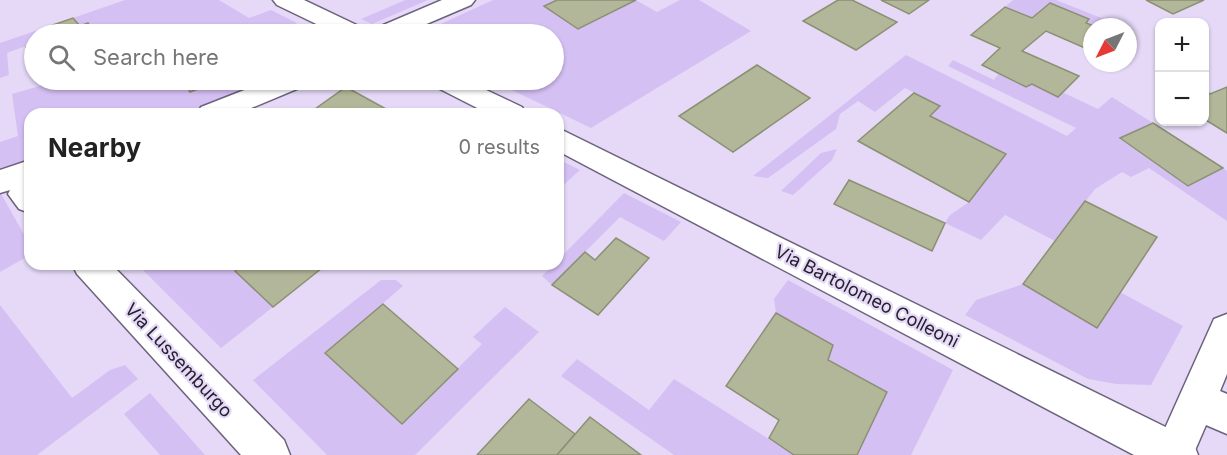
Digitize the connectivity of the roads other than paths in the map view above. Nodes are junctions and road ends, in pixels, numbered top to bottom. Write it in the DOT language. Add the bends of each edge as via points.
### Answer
graph roads {
  1 [pos="285,0"];
  2 [pos="463,0"];
  3 [pos="335,24"];
  4 [pos="407,24"];
  5 [pos="270,90"];
  6 [pos="464,90"];
  7 [pos="226,108"];
  8 [pos="500,108"];
  9 [pos="564,141"];
  10 [pos="95,270"];
  11 [pos="1227,330"];
  12 [pos="1212,407"];
  13 [pos="1175,454"];
  14 [pos="269,455"];
  1 -- 3 [label="main road"];
  2 -- 4 [label="main road"];
  5 -- 7 [label="main road"];
  6 -- 8 [label="main road"];
  9 -- 13 [label="main road, Via Bartolomeo Colleoni"];
  10 -- 14 [label="main road, Via Lussemburgo"];
  11 -- 12 [label="main road"];
  12 -- 13 [label="main road"];
}
